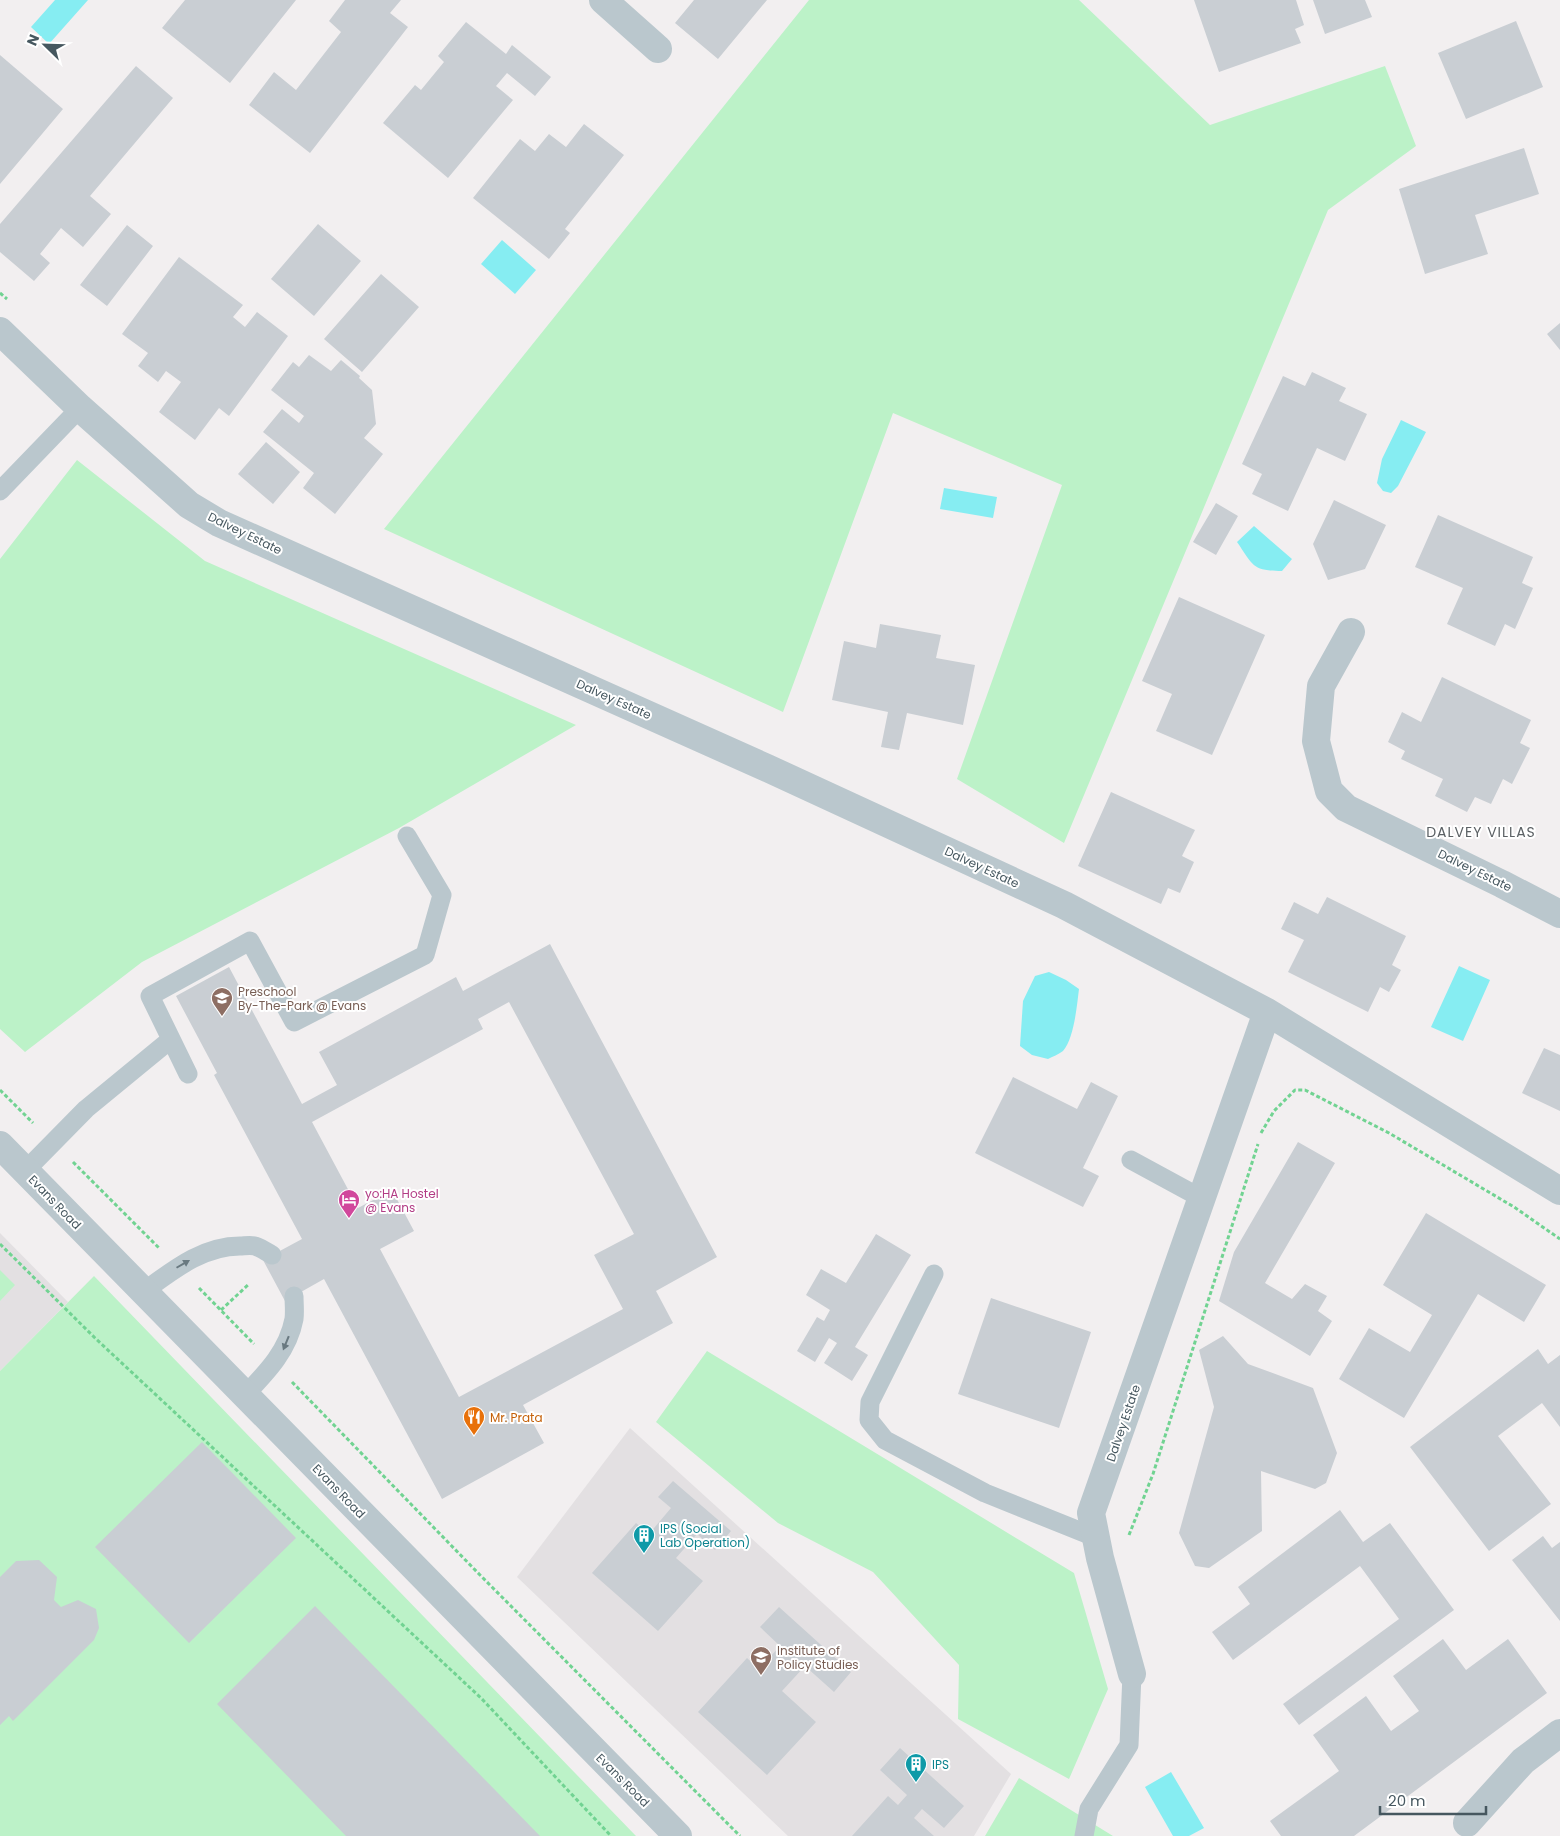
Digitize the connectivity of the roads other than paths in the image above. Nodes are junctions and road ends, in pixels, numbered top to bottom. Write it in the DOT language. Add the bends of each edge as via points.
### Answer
graph roads {
  1 [pos="602,0"];
  2 [pos="658,49"];
  3 [pos="0,332"];
  4 [pos="80,408"];
  5 [pos="0,491"];
  6 [pos="1351,632"];
  7 [pos="407,836"];
  8 [pos="1560,914"];
  9 [pos="1267,1012"];
  10 [pos="170,1040"];
  11 [pos="188,1074"];
  12 [pos="0,1146"];
  13 [pos="1131,1160"];
  14 [pos="26,1171"];
  15 [pos="1560,1191"];
  16 [pos="1201,1198"];
  17 [pos="272,1255"];
  18 [pos="934,1274"];
  19 [pos="143,1292"];
  20 [pos="294,1296"];
  21 [pos="245,1395"];
  22 [pos="1097,1538"];
  23 [pos="1132,1674"];
  24 [pos="1560,1733"];
  25 [pos="1467,1823"];
  26 [pos="678,1836"];
  27 [pos="1084,1836"];
  1 -- 2 [label="street"];
  3 -- 4 [label="street, Dalvey Estate"];
  4 -- 5 [label="lane"];
  4 -- 9 [label="street, Dalvey Estate" via="189,505 219,523 1064,905"];
  6 -- 8 [label="street, Dalvey Estate" via="1321,686 1316,741 1329,791 1346,808"];
  7 -- 10 [label="lane" via="442,895 425,954 294,1022 250,941 150,996"];
  9 -- 15 [label="street, Dalvey Estate"];
  9 -- 16 [label="street, Dalvey Estate"];
  10 -- 11 [label="lane"];
  10 -- 14 [label="lane" via="86,1109"];
  12 -- 14 [label="street, Evans Road"];
  13 -- 16 [label="lane"];
  14 -- 19 [label="street, Evans Road"];
  16 -- 22 [label="street, Dalvey Estate" via="1091,1514"];
  19 -- 17 [label="lane, one-way" via="178,1267 216,1249 254,1246"];
  18 -- 22 [label="lane" via="870,1402 869,1420 885,1440 986,1493"];
  19 -- 21 [label="street, Evans Road"];
  20 -- 21 [label="lane, one-way" via="294,1319 282,1352"];
  21 -- 26 [label="street, Evans Road"];
  22 -- 23 [label="street, Dalvey Estate"];
  23 -- 27 [label="lane, Dalvey Estate" via="1129,1745 1090,1809"];
  24 -- 25 [label="street" via="1523,1761"];
}
